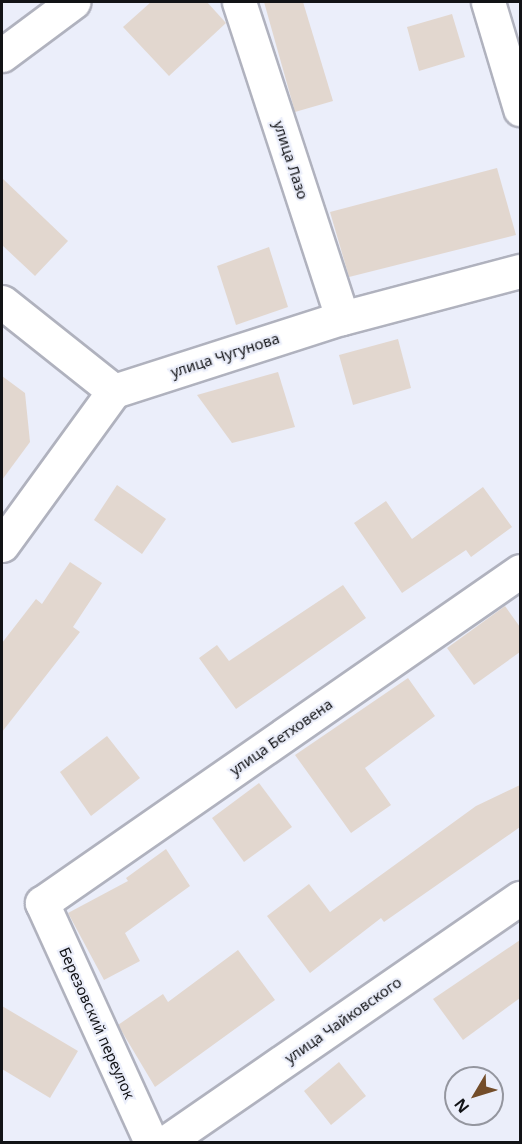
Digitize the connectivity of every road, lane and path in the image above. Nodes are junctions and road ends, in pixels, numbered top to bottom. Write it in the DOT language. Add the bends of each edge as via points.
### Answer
graph roads {
  1 [pos="73,2"];
  2 [pos="239,2"];
  3 [pos="488,2"];
  4 [pos="2,55"];
  5 [pos="520,109"];
  6 [pos="520,271"];
  7 [pos="2,302"];
  8 [pos="342,318"];
  9 [pos="114,391"];
  10 [pos="2,544"];
  11 [pos="520,571"];
  12 [pos="520,898"];
  13 [pos="42,903"];
  14 [pos="151,1143"];
  15 [pos="166,1143"];
  1 -- 4 [label="street"];
  2 -- 8 [label="street, улица Лазо"];
  3 -- 5 [label="street"];
  6 -- 8 [label="street, улица Чугунова"];
  7 -- 9 [label="street"];
  8 -- 9 [label="street, улица Чугунова"];
  9 -- 10 [label="street"];
  11 -- 13 [label="street, улица Бетховена"];
  12 -- 15 [label="street, улица Чайковского"];
  13 -- 14 [label="street, Березовский переулок"];
}
